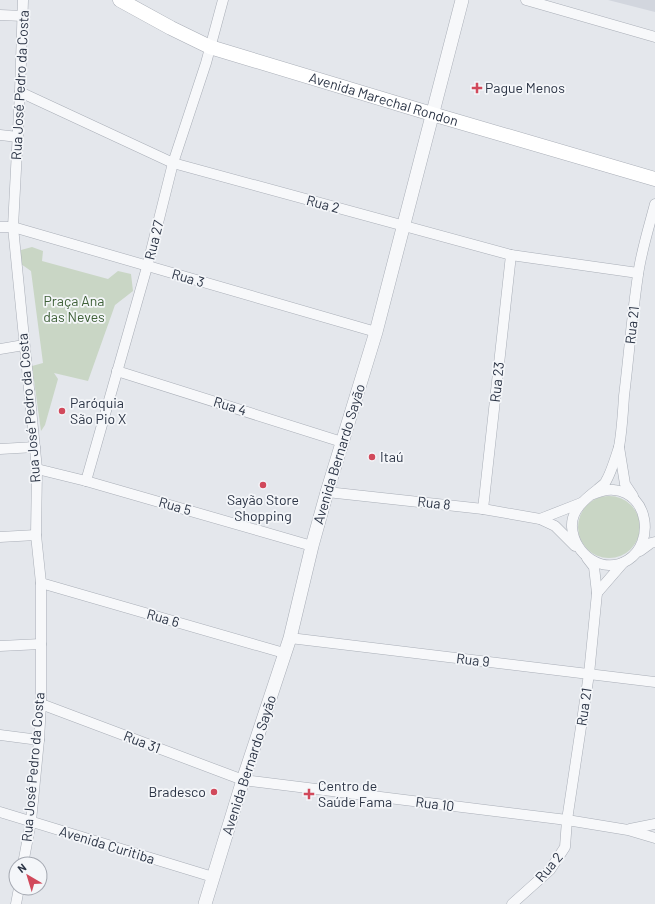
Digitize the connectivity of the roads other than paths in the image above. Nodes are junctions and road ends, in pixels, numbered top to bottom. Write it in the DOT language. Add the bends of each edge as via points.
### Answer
graph roads {
  1 [pos="23,0"];
  2 [pos="120,0"];
  3 [pos="223,0"];
  4 [pos="462,0"];
  5 [pos="526,0"];
  6 [pos="0,15"];
  7 [pos="23,16"];
  8 [pos="655,37"];
  9 [pos="210,47"];
  10 [pos="20,92"];
  11 [pos="432,114"];
  12 [pos="0,135"];
  13 [pos="18,137"];
  14 [pos="173,163"];
  15 [pos="655,179"];
  16 [pos="655,204"];
  17 [pos="404,226"];
  18 [pos="0,227"];
  19 [pos="13,227"];
  20 [pos="511,255"];
  21 [pos="148,267"];
  22 [pos="638,273"];
  23 [pos="376,332"];
  24 [pos="24,345"];
  25 [pos="0,349"];
  26 [pos="117,371"];
  27 [pos="342,442"];
  28 [pos="35,447"];
  29 [pos="619,447"];
  30 [pos="0,449"];
  31 [pos="37,469"];
  32 [pos="86,481"];
  33 [pos="327,492"];
  34 [pos="591,495"];
  35 [pos="637,501"];
  36 [pos="581,503"];
  37 [pos="482,509"];
  38 [pos="644,512"];
  39 [pos="540,519"];
  40 [pos="655,520"];
  41 [pos="36,535"];
  42 [pos="0,537"];
  43 [pos="655,542"];
  44 [pos="312,546"];
  45 [pos="578,549"];
  46 [pos="634,556"];
  47 [pos="587,558"];
  48 [pos="623,563"];
  49 [pos="41,583"];
  50 [pos="597,593"];
  51 [pos="290,638"];
  52 [pos="41,644"];
  53 [pos="0,646"];
  54 [pos="284,653"];
  55 [pos="588,674"];
  56 [pos="655,682"];
  57 [pos="41,704"];
  58 [pos="0,735"];
  59 [pos="39,740"];
  60 [pos="243,780"];
  61 [pos="0,812"];
  62 [pos="567,820"];
  63 [pos="31,821"];
  64 [pos="655,824"];
  65 [pos="628,830"];
  66 [pos="655,838"];
  67 [pos="24,856"];
  68 [pos="213,878"];
  69 [pos="205,904"];
  70 [pos="512,904"];
  1 -- 7 [label="street, Rua José Pedro da Costa"];
  2 -- 9 [label="main road, Avenida Marechal Rondon"];
  3 -- 9 [label="street, Rua 27"];
  4 -- 11 [label="street, Avenida Bernardo Sayão"];
  5 -- 8 [label="street"];
  6 -- 7 [label="street"];
  7 -- 10 [label="street, Rua José Pedro da Costa"];
  9 -- 11 [label="main road, Avenida Marechal Rondon"];
  9 -- 14 [label="street, Rua 27"];
  10 -- 13 [label="street, Rua José Pedro da Costa"];
  10 -- 14 [label="street, Rua 2"];
  11 -- 15 [label="main road, Avenida Marechal Rondon"];
  11 -- 17 [label="street, Avenida Bernardo Sayão"];
  12 -- 13 [label="street"];
  13 -- 19 [label="street, Rua José Pedro da Costa"];
  14 -- 17 [label="street, Rua 2"];
  14 -- 21 [label="street, Rua 27"];
  16 -- 22 [label="street, Rua 21"];
  17 -- 20 [label="street, Rua 2"];
  17 -- 23 [label="street, Avenida Bernardo Sayão"];
  18 -- 19 [label="street, Rua 3"];
  19 -- 21 [label="street, Rua 3"];
  19 -- 24 [label="street, Rua José Pedro da Costa"];
  20 -- 22 [label="street, Rua 2"];
  20 -- 37 [label="street, Rua 23"];
  21 -- 23 [label="street, Rua 3"];
  21 -- 26 [label="street, Rua 27"];
  22 -- 29 [label="street, Rua 21"];
  23 -- 27 [label="street, Avenida Bernardo Sayão"];
  24 -- 25 [label="street"];
  24 -- 28 [label="street, Rua José Pedro da Costa"];
  26 -- 27 [label="street, Rua 4"];
  26 -- 32 [label="street, Rua 27"];
  27 -- 33 [label="street, Avenida Bernardo Sayão"];
  28 -- 30 [label="street"];
  28 -- 31 [label="street, Rua José Pedro da Costa"];
  29 -- 34 [label="street, Rua 21" via="606,482"];
  29 -- 35 [label="street, Rua 21" via="625,484"];
  31 -- 32 [label="street, Rua 5"];
  31 -- 41 [label="street, Rua José Pedro da Costa"];
  32 -- 44 [label="street, Rua 5"];
  33 -- 37 [label="street, Rua 8"];
  33 -- 44 [label="street, Avenida Bernardo Sayão"];
  34 -- 35 [label="street" via="602,490 615,490"];
  34 -- 36 [label="street"];
  35 -- 38 [label="street"];
  36 -- 39 [label="street"];
  36 -- 45 [label="street" via="574,514 572,526 573,538"];
  37 -- 39 [label="street, Rua 8"];
  38 -- 40 [label="street"];
  38 -- 46 [label="street" via="647,523 646,536 642,547"];
  39 -- 45 [label="street, Rua 8" via="554,526"];
  41 -- 42 [label="street"];
  41 -- 49 [label="street, Rua José Pedro da Costa"];
  43 -- 46 [label="street"];
  44 -- 51 [label="street, Avenida Bernardo Sayão"];
  45 -- 47 [label="street"];
  46 -- 48 [label="street"];
  47 -- 48 [label="street" via="598,564"];
  47 -- 50 [label="street, Rua 21" via="594,567"];
  48 -- 50 [label="street"];
  49 -- 52 [label="street, Rua José Pedro da Costa"];
  49 -- 54 [label="street, Rua 6"];
  50 -- 55 [label="street, Rua 21"];
  51 -- 54 [label="street, Avenida Bernardo Sayão"];
  51 -- 55 [label="street, Rua 9"];
  52 -- 53 [label="street"];
  52 -- 57 [label="street, Rua José Pedro da Costa"];
  54 -- 60 [label="street, Avenida Bernardo Sayão"];
  55 -- 56 [label="street, Rua 9"];
  55 -- 62 [label="street, Rua 21"];
  57 -- 59 [label="street, Rua José Pedro da Costa"];
  57 -- 60 [label="street, Rua 31"];
  58 -- 59 [label="street"];
  59 -- 63 [label="street, Rua José Pedro da Costa"];
  60 -- 62 [label="street, Rua 10"];
  60 -- 68 [label="street, Avenida Bernardo Sayão"];
  61 -- 63 [label="street, Avenida Curitiba"];
  62 -- 65 [label="street, Rua 10"];
  62 -- 70 [label="street, Rua 2" via="565,848 550,870"];
  63 -- 67 [label="street, Rua José Pedro da Costa"];
  63 -- 68 [label="street, Avenida Curitiba"];
  64 -- 65 [label="street, Rua 10"];
  65 -- 66 [label="street, Rua 10"];
  68 -- 69 [label="street, Avenida Bernardo Sayão"];
}
